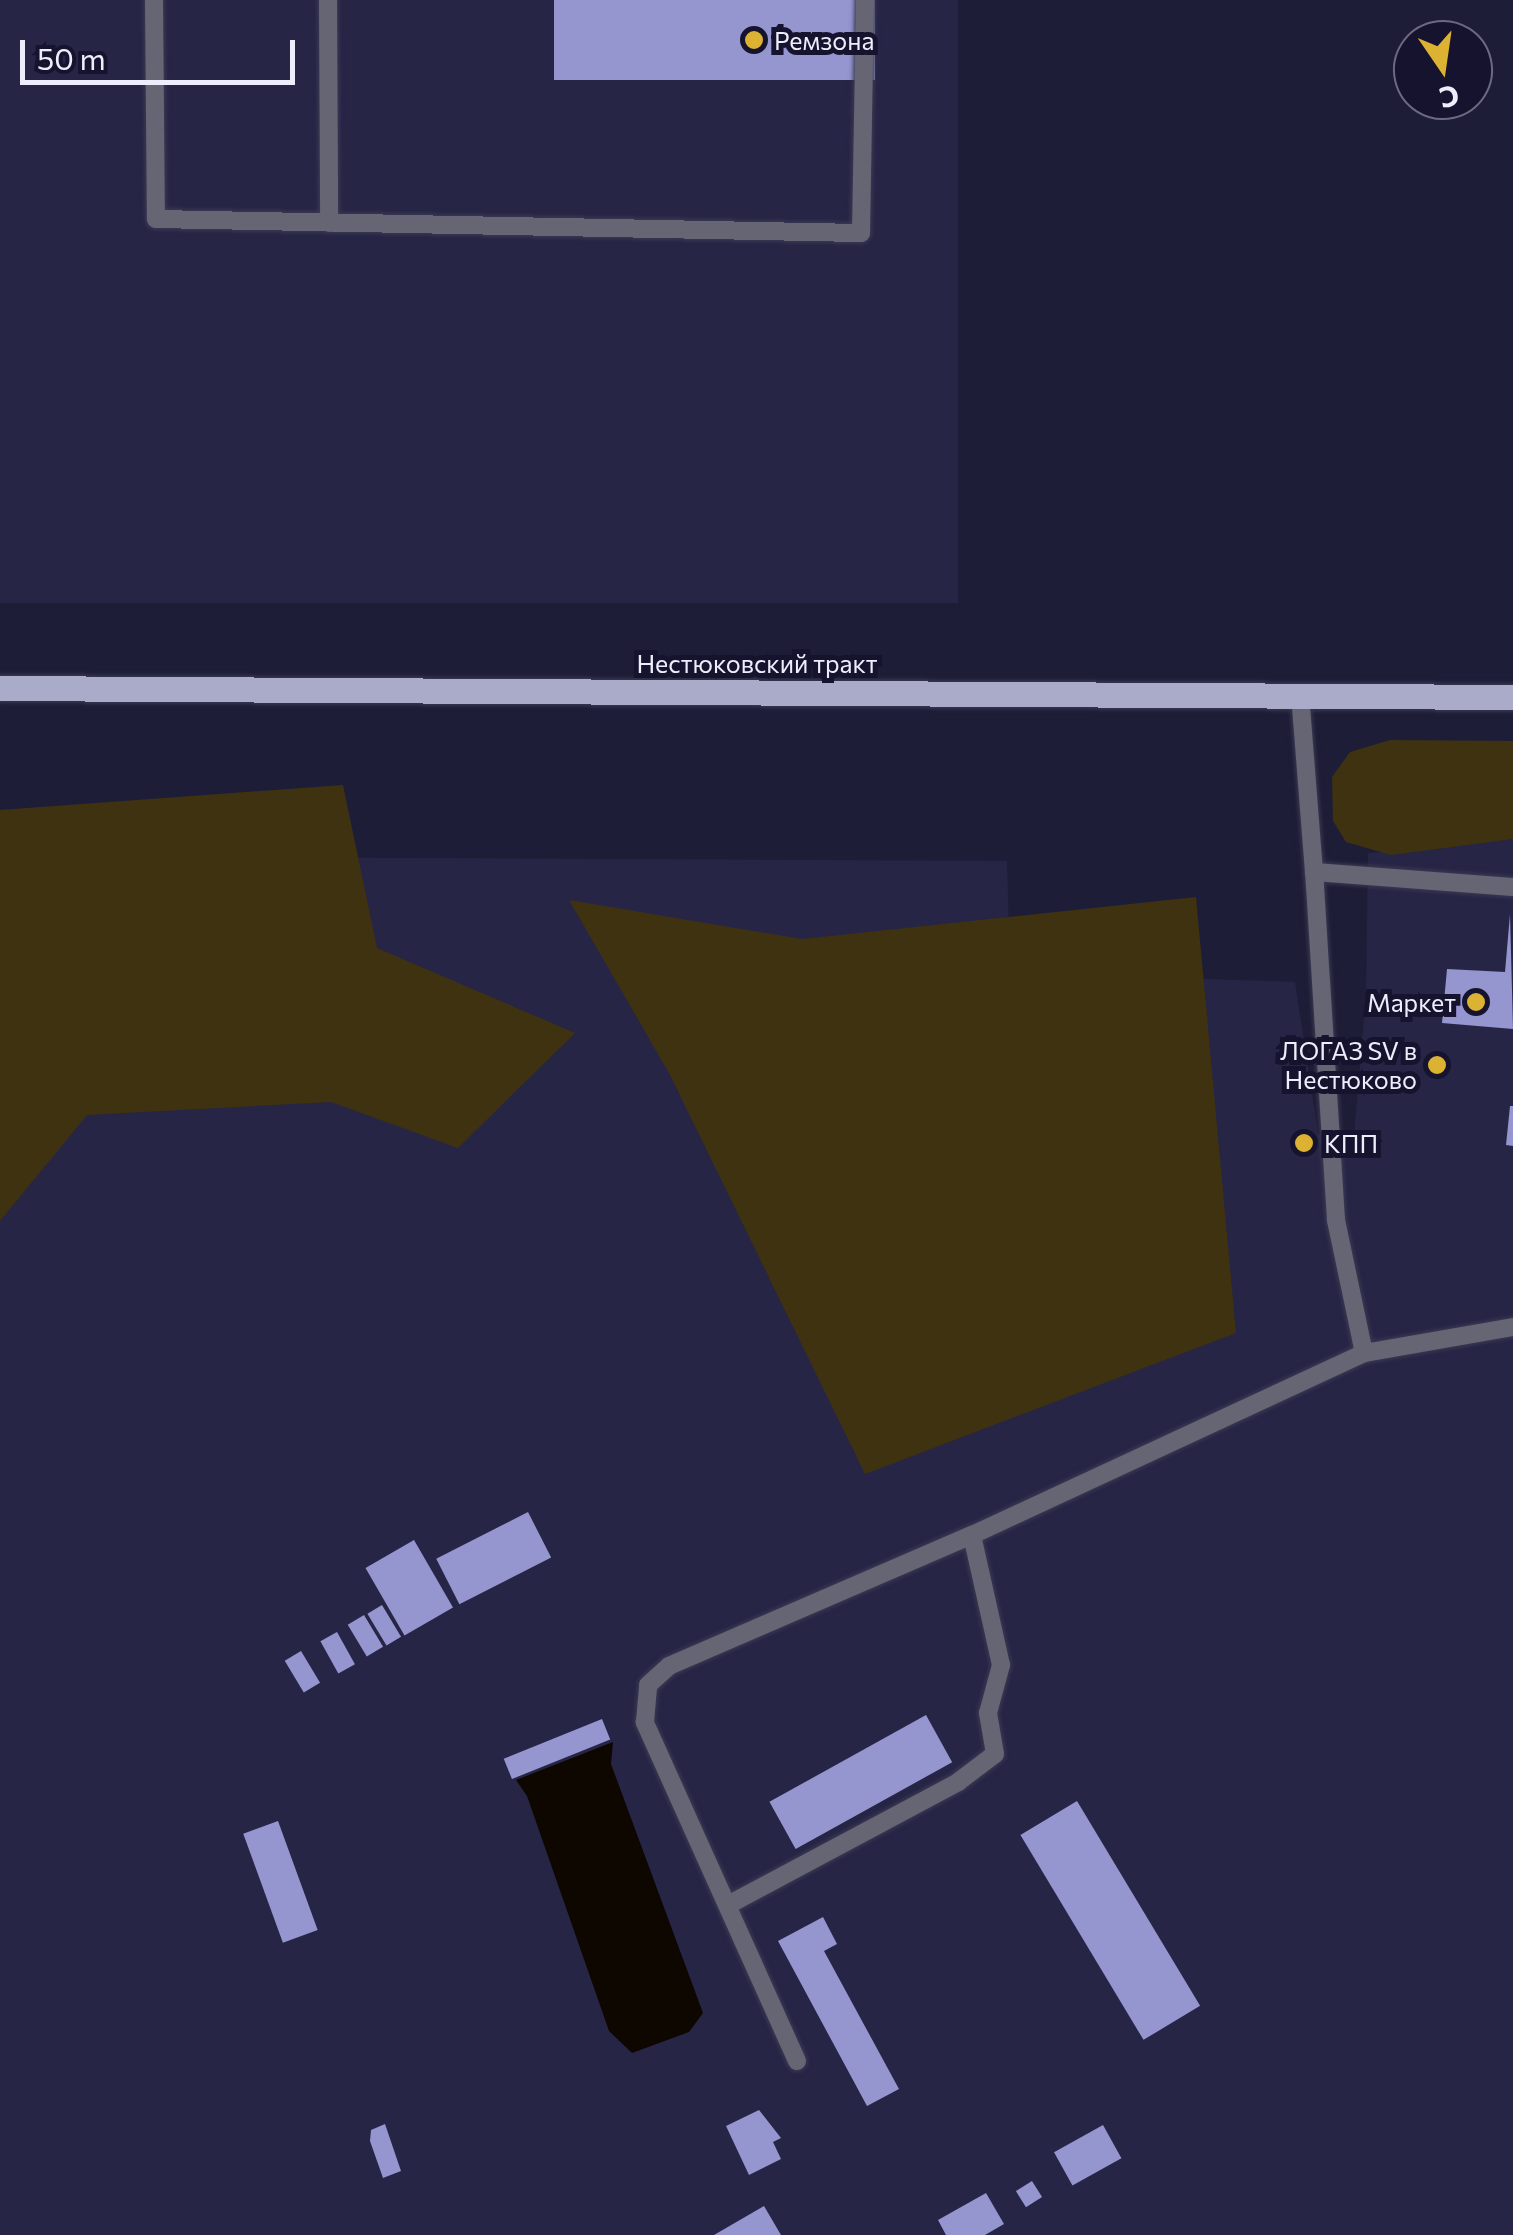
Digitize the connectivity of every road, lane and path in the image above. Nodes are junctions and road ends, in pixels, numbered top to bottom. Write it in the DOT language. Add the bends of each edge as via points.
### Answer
graph roads {
  1 [pos="154,0"];
  2 [pos="328,0"];
  3 [pos="865,0"];
  4 [pos="330,223"];
  5 [pos="0,688"];
  6 [pos="1300,694"];
  7 [pos="1513,697"];
  8 [pos="1314,872"];
  9 [pos="1513,887"];
  10 [pos="1513,1327"];
  11 [pos="1364,1352"];
  12 [pos="972,1535"];
  13 [pos="728,1905"];
  14 [pos="797,2061"];
  1 -- 4 [label="lane" via="156,218"];
  2 -- 4 [label="lane"];
  3 -- 4 [label="lane" via="861,233"];
  5 -- 6 [label="main road, Нестюковский тракт"];
  6 -- 7 [label="main road, Нестюковский тракт"];
  6 -- 8 [label="lane"];
  8 -- 9 [label="lane"];
  8 -- 11 [label="lane" via="1336,1220"];
  10 -- 11 [label="lane"];
  11 -- 12 [label="lane"];
  12 -- 13 [label="lane" via="1002,1665 988,1712 995,1754 958,1782"];
  12 -- 13 [label="lane" via="669,1666 648,1684 645,1722"];
  13 -- 14 [label="lane"];
}
